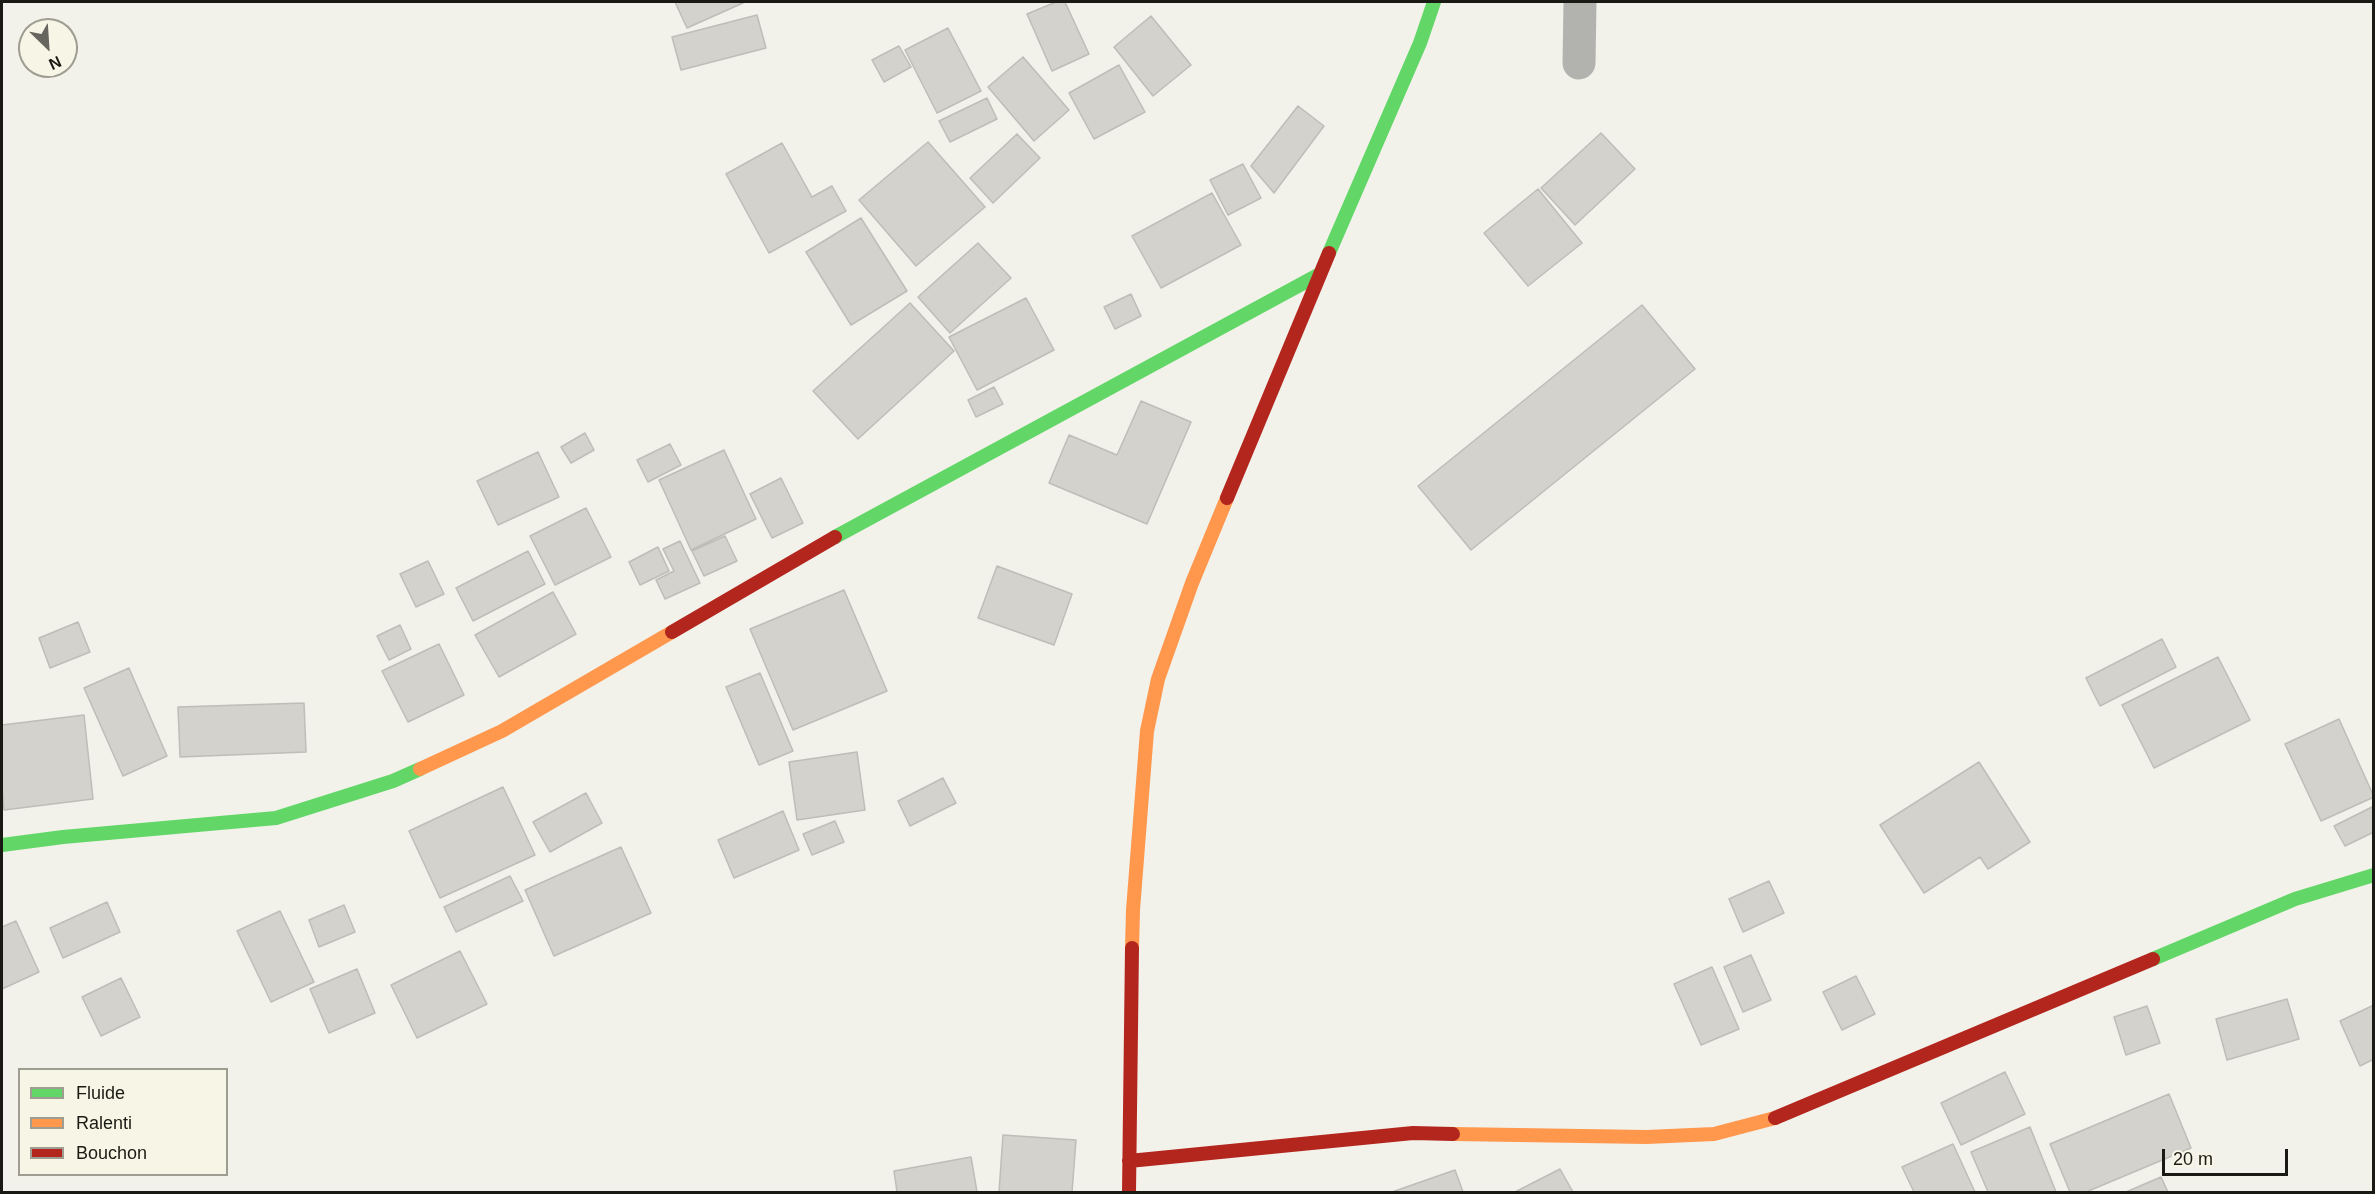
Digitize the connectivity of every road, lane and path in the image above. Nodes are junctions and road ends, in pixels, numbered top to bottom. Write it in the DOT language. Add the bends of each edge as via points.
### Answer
graph roads {
  1 [pos="1434,2"];
  2 [pos="1580,2"];
  3 [pos="1579,63"];
  4 [pos="1320,274"];
  5 [pos="2,845"];
  6 [pos="2373,876"];
  7 [pos="1129,1161"];
  8 [pos="1129,1192"];
  1 -- 4 [label="street"];
  2 -- 3 [label="street"];
  4 -- 5 [label="street" via="868,518 502,731 393,781 276,818"];
  4 -- 7 [label="street" via="1192,583 1158,679 1147,731 1133,910"];
  6 -- 7 [label="street" via="2295,899 1779,1117 1714,1134 1647,1137 1413,1133"];
  7 -- 8 [label="street"];
}
